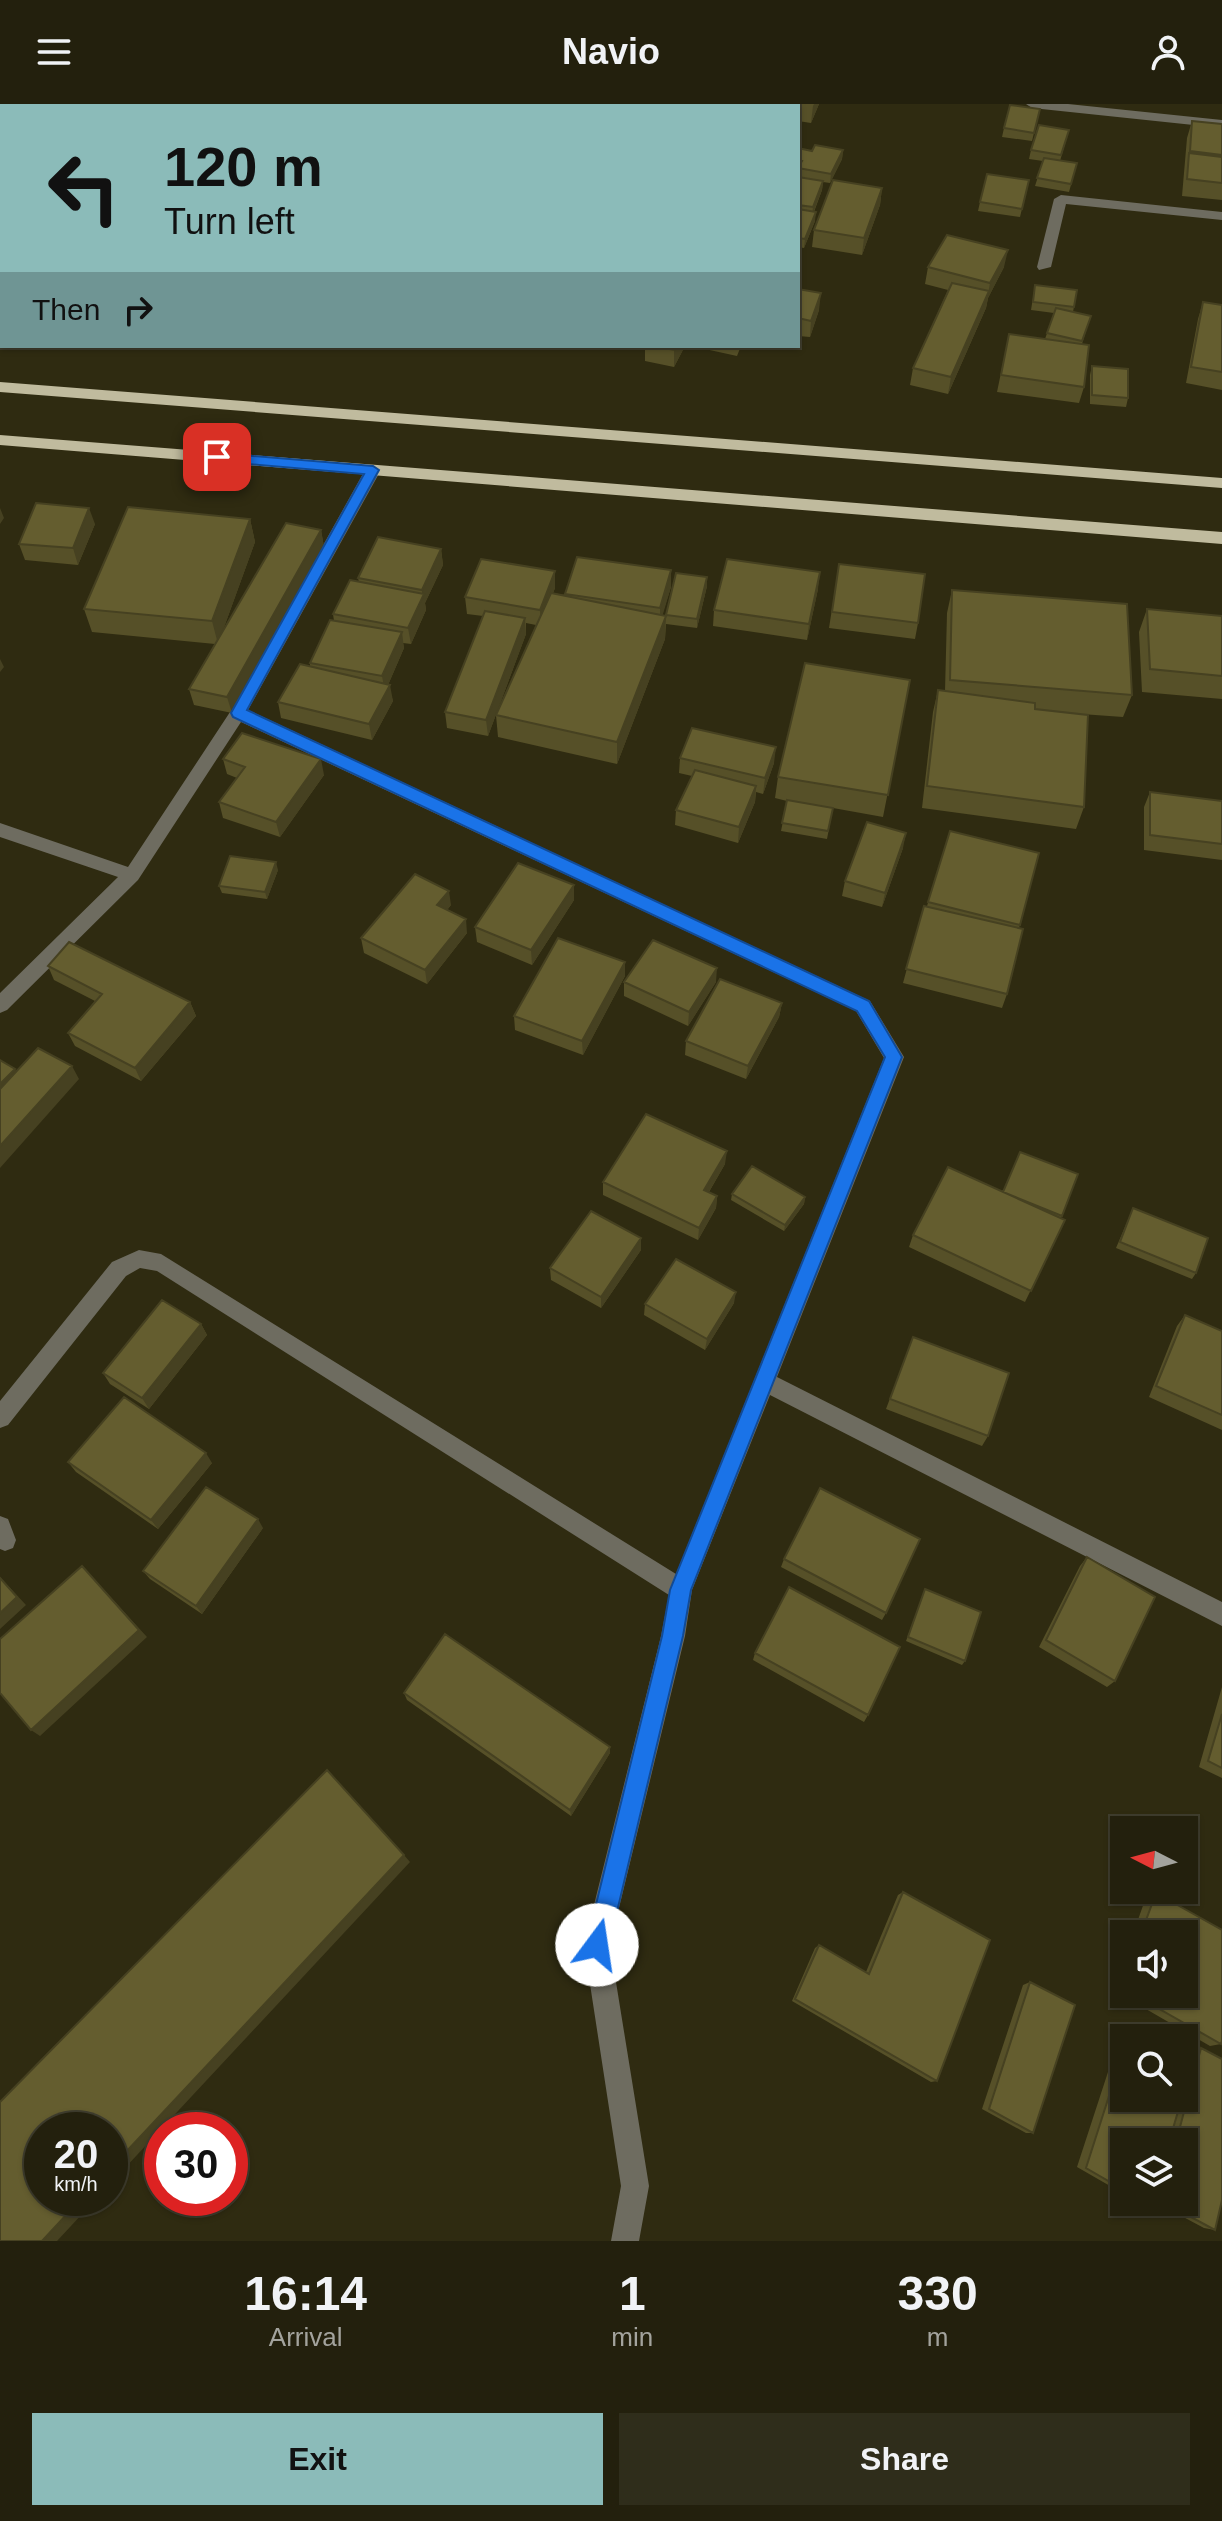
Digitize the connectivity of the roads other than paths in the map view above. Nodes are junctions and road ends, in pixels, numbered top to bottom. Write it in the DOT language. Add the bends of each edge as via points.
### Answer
graph roads {
  1 [pos="1032,104"];
  2 [pos="1161,110"];
  3 [pos="1222,124"];
  4 [pos="1222,216"];
  5 [pos="1044,267"];
  6 [pos="0,387"];
  7 [pos="0,440"];
  8 [pos="373,470"];
  9 [pos="1222,483"];
  10 [pos="1222,538"];
  11 [pos="238,713"];
  12 [pos="0,830"];
  13 [pos="132,875"];
  14 [pos="0,1005"];
  15 [pos="765,1382"];
  16 [pos="0,1418"];
  17 [pos="681,1590"];
  18 [pos="1222,1614"];
  19 [pos="625,2241"];
  1 -- 2 [label="street"];
  2 -- 3 [label="street"];
  4 -- 5 [label="street" via="1061,199"];
  6 -- 9 [label="highway"];
  7 -- 8 [label="highway"];
  8 -- 10 [label="highway"];
  8 -- 11 [label="street"];
  11 -- 13 [label="street"];
  11 -- 15 [label="street" via="863,1006 894,1057"];
  12 -- 13 [label="street"];
  13 -- 14 [label="street"];
  15 -- 17 [label="street"];
  15 -- 18 [label="street"];
  16 -- 17 [label="street" via="119,1269 139,1259 161,1263"];
  17 -- 19 [label="street" via="597,1945 635,2186"];
}
